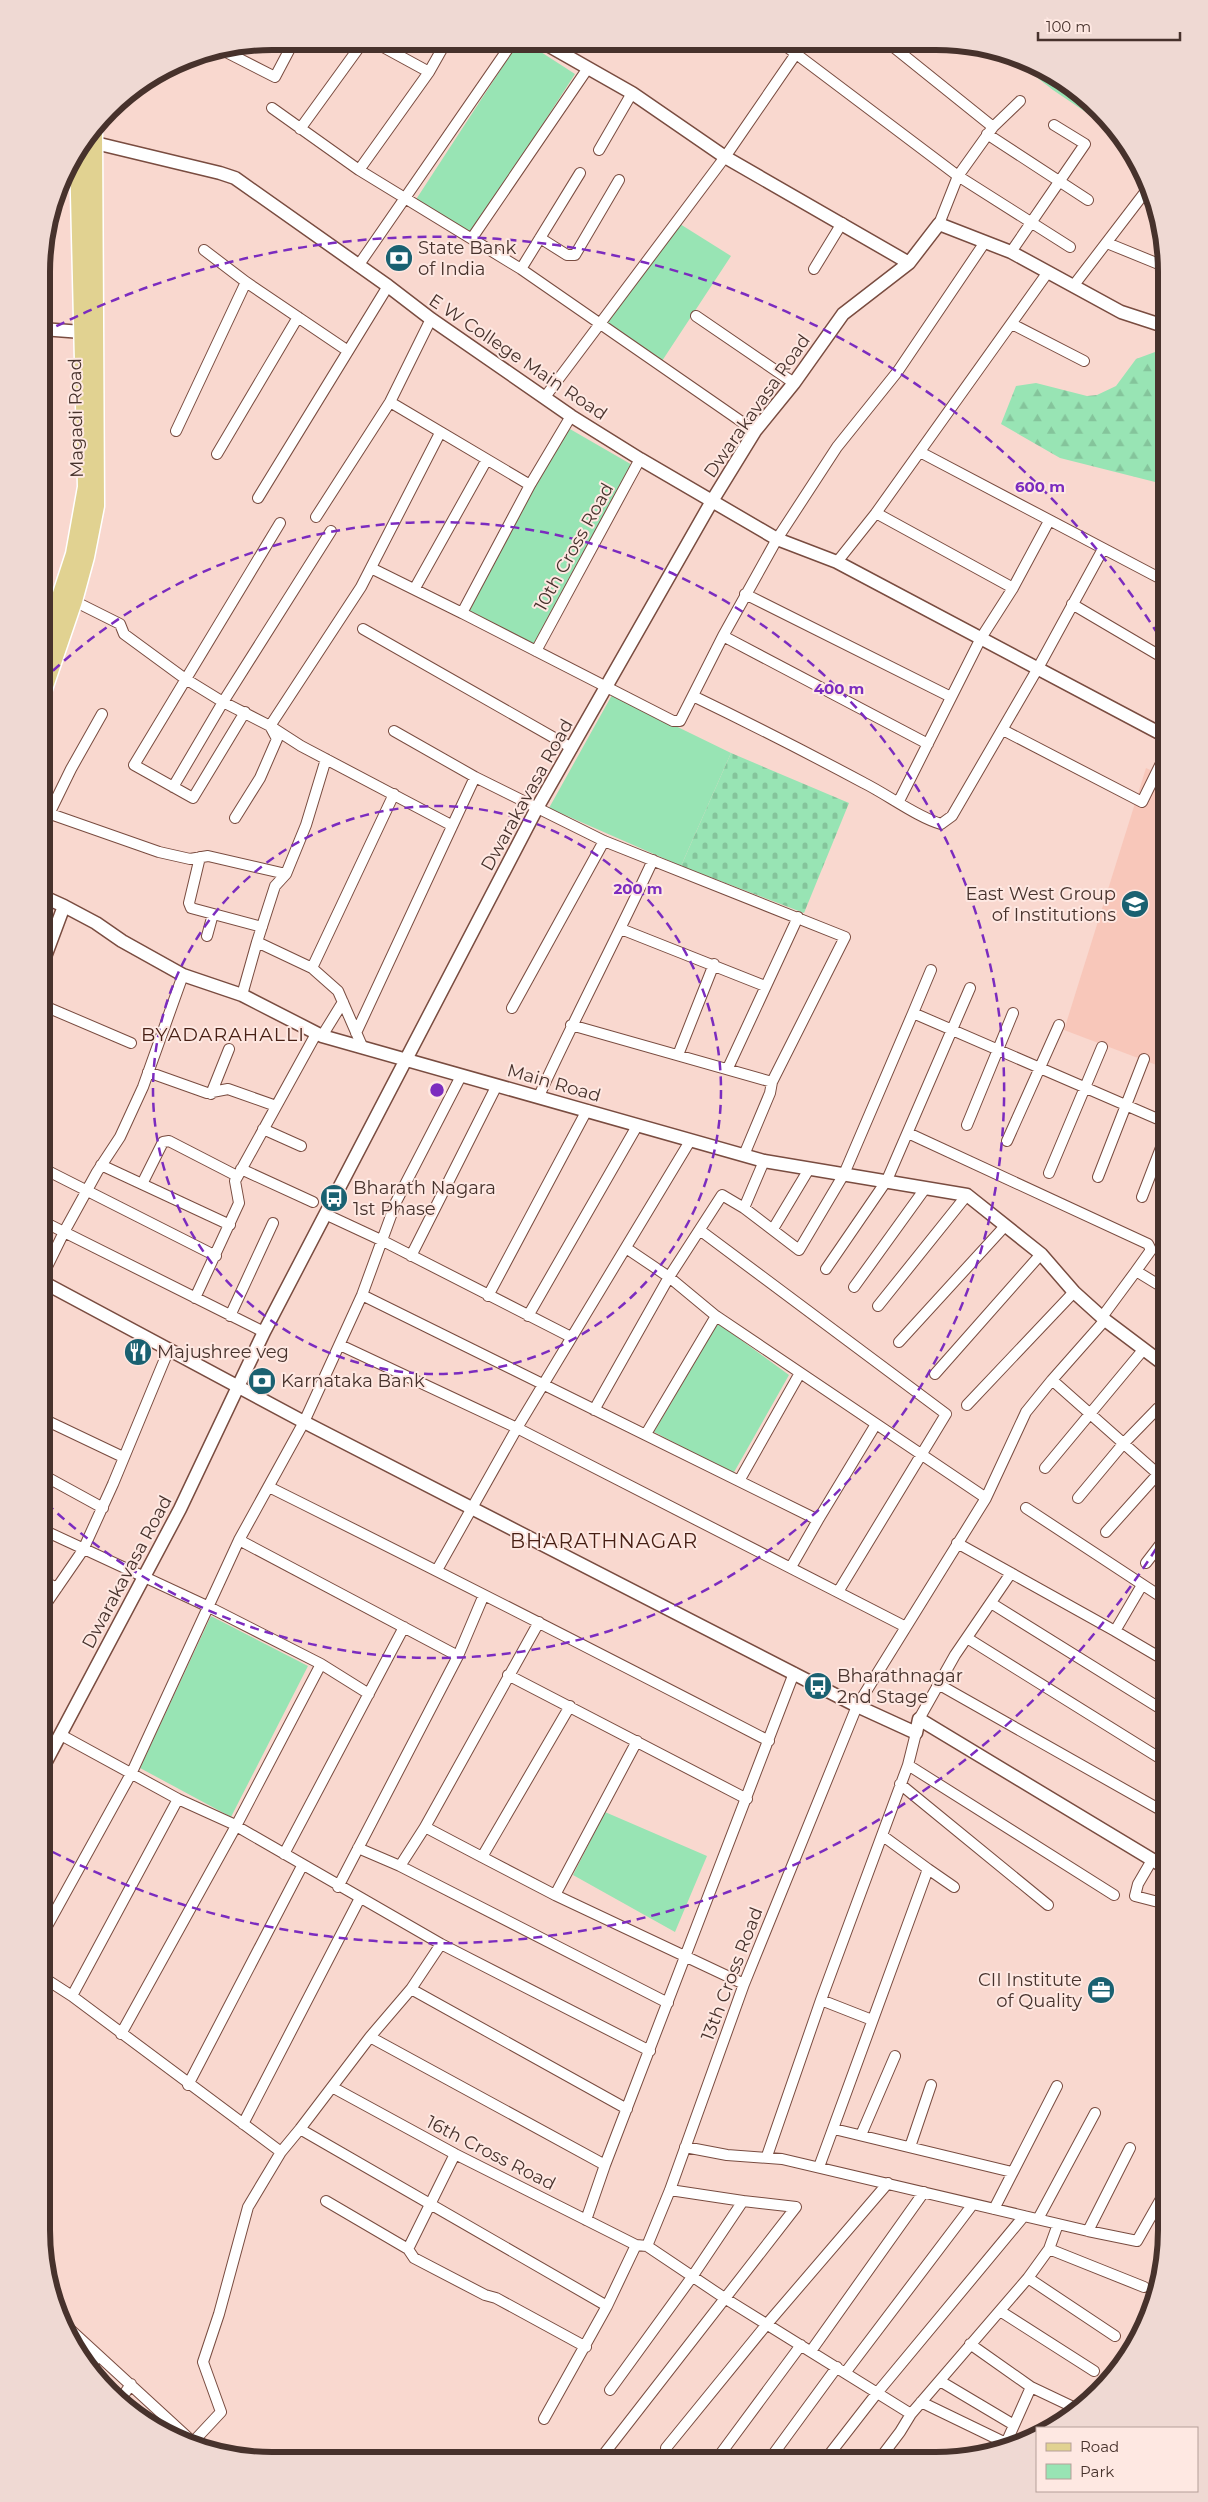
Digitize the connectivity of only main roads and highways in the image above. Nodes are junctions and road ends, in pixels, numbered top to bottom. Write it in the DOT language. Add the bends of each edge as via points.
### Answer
graph roads {
  1 [pos="91,143"];
  2 [pos="79,164"];
  3 [pos="89,333"];
  4 [pos="50,628"];
  5 [pos="50,672"];
  1 -- 3 [label="main road, Magadi Road"];
  2 -- 3 [label="main road, Magadi Road"];
  3 -- 4 [label="main road, Magadi Road" via="86,487 74,554"];
  3 -- 5 [label="main road, Magadi Road" via="96,506 74,601"];
}
